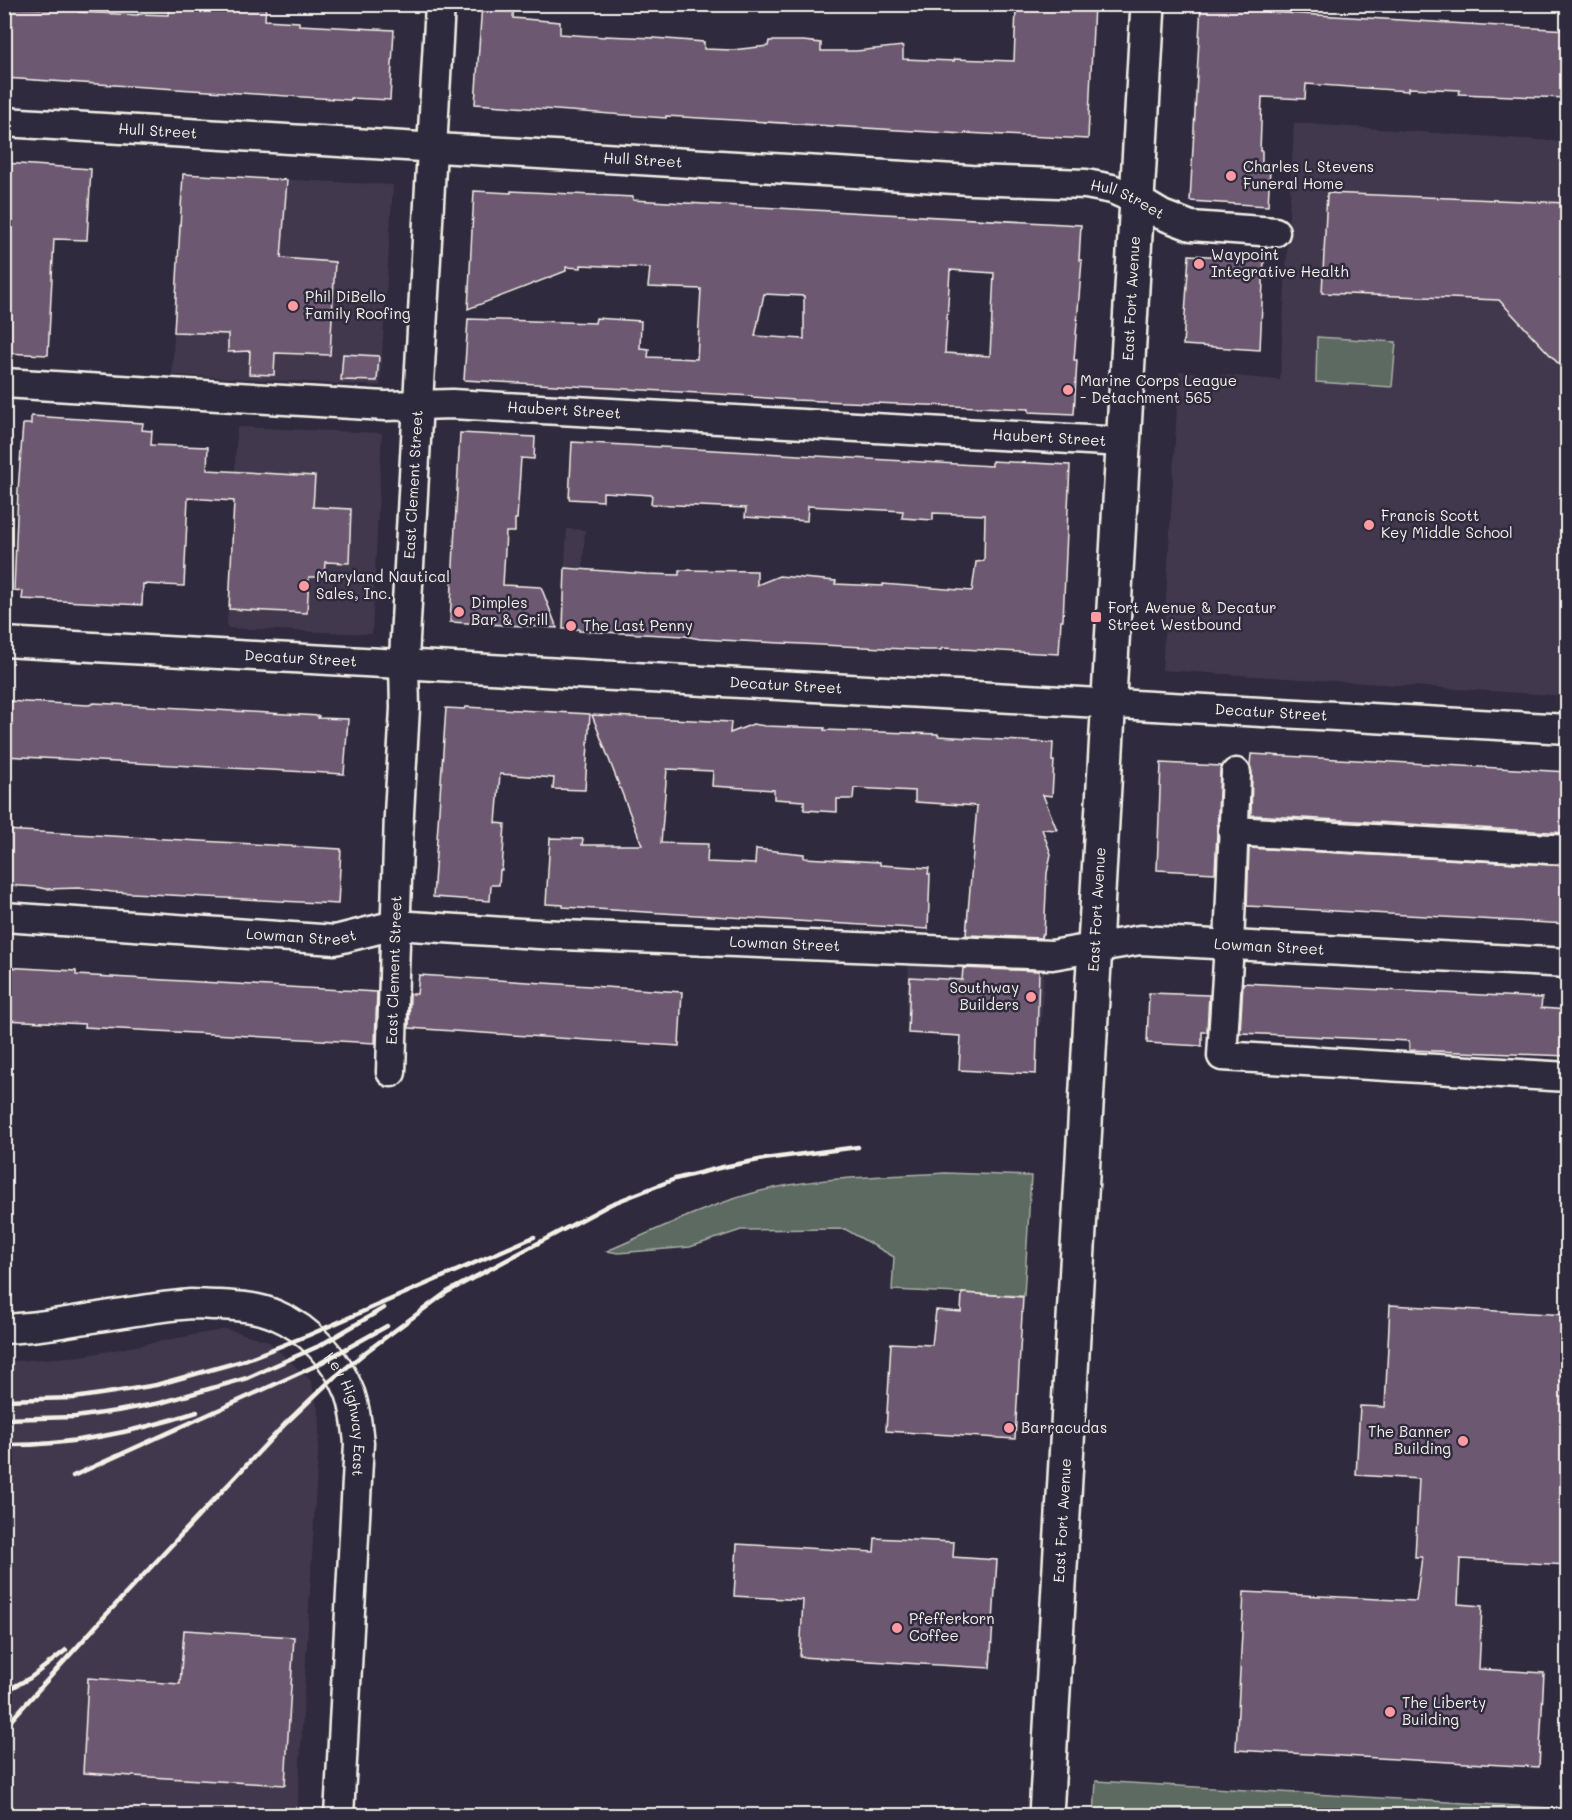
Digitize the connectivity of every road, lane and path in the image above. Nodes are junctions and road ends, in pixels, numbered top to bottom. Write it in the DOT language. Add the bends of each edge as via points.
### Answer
graph roads {
  1 [pos="440,4"];
  2 [pos="1148,4"];
  3 [pos="4,122"];
  4 [pos="432,148"];
  5 [pos="1137,200"];
  6 [pos="1275,232"];
  7 [pos="4,383"];
  8 [pos="418,406"];
  9 [pos="1124,442"];
  10 [pos="4,642"];
  11 [pos="404,664"];
  12 [pos="1108,703"];
  13 [pos="1568,729"];
  14 [pos="1236,773"];
  15 [pos="1233,831"];
  16 [pos="1568,850"];
  17 [pos="4,917"];
  18 [pos="396,925"];
  19 [pos="1229,945"];
  20 [pos="1095,947"];
  21 [pos="1568,963"];
  22 [pos="391,1072"];
  23 [pos="1568,1077"];
  24 [pos="4,1329"];
  25 [pos="339,1815"];
  26 [pos="1046,1815"];
  1 -- 4 [label="street, East Clement Street"];
  2 -- 5 [label="street, East Fort Avenue"];
  3 -- 4 [label="street, Hull Street"];
  4 -- 5 [label="street, Hull Street" via="1086,184 1112,189"];
  4 -- 8 [label="street, East Clement Street"];
  5 -- 6 [label="street, Hull Street" via="1191,226"];
  5 -- 9 [label="street, East Fort Avenue"];
  7 -- 8 [label="street, Haubert Street"];
  8 -- 9 [label="street, Haubert Street"];
  8 -- 11 [label="street, East Clement Street"];
  9 -- 12 [label="street, East Fort Avenue"];
  10 -- 11 [label="street, Decatur Street"];
  11 -- 12 [label="street, Decatur Street"];
  11 -- 18 [label="street, East Clement Street"];
  12 -- 13 [label="street, Decatur Street"];
  12 -- 20 [label="street, East Fort Avenue"];
  14 -- 15 [label="street"];
  15 -- 16 [label="street"];
  15 -- 19 [label="street"];
  17 -- 18 [label="street, Lowman Street" via="335,940"];
  18 -- 20 [label="street, Lowman Street" via="1052,955"];
  18 -- 22 [label="street, East Clement Street"];
  19 -- 20 [label="street, Lowman Street" via="1140,940"];
  19 -- 21 [label="street, Lowman Street"];
  19 -- 23 [label="street" via="1222,1056"];
  20 -- 26 [label="street, East Fort Avenue"];
  24 -- 25 [label="street, Key Highway East" via="192,1304 241,1306 275,1314 291,1323 309,1335 330,1358 350,1393 359,1443"];
}
